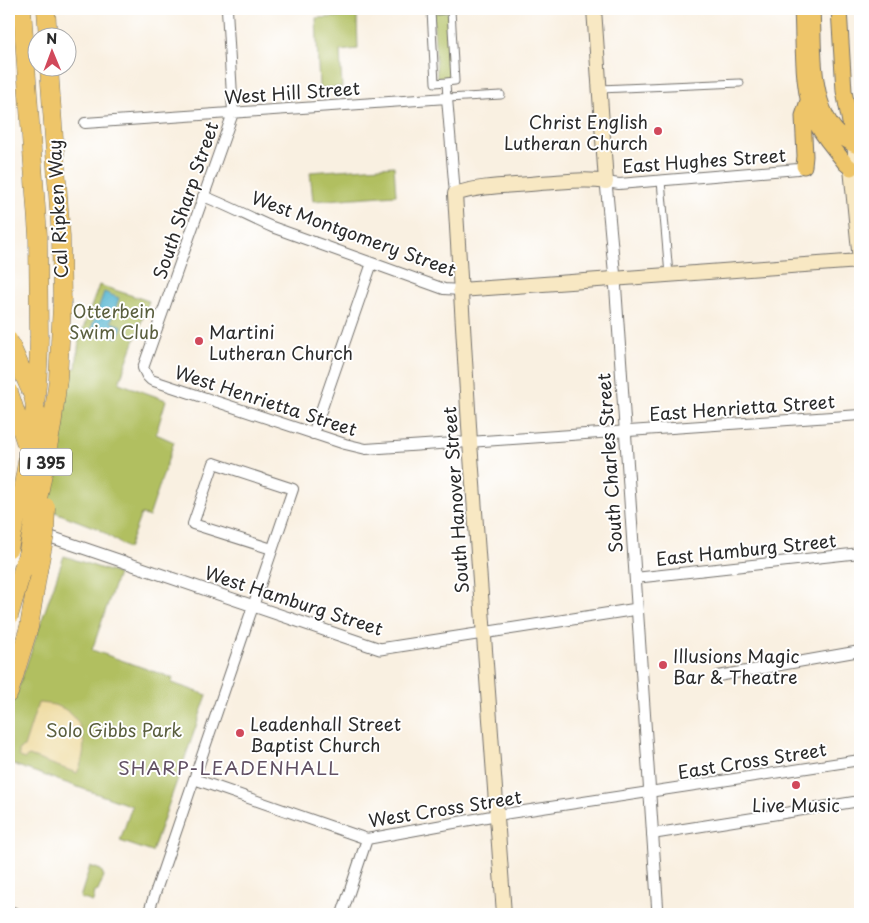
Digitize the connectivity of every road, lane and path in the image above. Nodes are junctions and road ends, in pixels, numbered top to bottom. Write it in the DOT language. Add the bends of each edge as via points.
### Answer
graph roads {
  1 [pos="22,9"];
  2 [pos="46,9"];
  3 [pos="227,9"];
  4 [pos="441,9"];
  5 [pos="594,9"];
  6 [pos="802,9"];
  7 [pos="812,9"];
  8 [pos="839,9"];
  9 [pos="47,28"];
  10 [pos="51,78"];
  11 [pos="446,82"];
  12 [pos="740,83"];
  13 [pos="600,89"];
  14 [pos="501,95"];
  15 [pos="447,98"];
  16 [pos="809,100"];
  17 [pos="849,111"];
  18 [pos="232,113"];
  19 [pos="85,123"];
  20 [pos="860,123"];
  21 [pos="857,146"];
  22 [pos="804,166"];
  23 [pos="851,168"];
  24 [pos="661,181"];
  25 [pos="606,182"];
  26 [pos="455,194"];
  27 [pos="203,196"];
  28 [pos="860,262"];
  29 [pos="372,263"];
  30 [pos="669,275"];
  31 [pos="615,278"];
  32 [pos="460,290"];
  33 [pos="9,341"];
  34 [pos="143,368"];
  35 [pos="9,392"];
  36 [pos="860,415"];
  37 [pos="626,432"];
  38 [pos="313,434"];
  39 [pos="470,442"];
  40 [pos="9,522"];
  41 [pos="9,548"];
  42 [pos="272,549"];
  43 [pos="860,553"];
  44 [pos="38,571"];
  45 [pos="635,578"];
  46 [pos="252,607"];
  47 [pos="637,609"];
  48 [pos="9,616"];
  49 [pos="483,633"];
  50 [pos="860,651"];
  51 [pos="718,676"];
  52 [pos="9,693"];
  53 [pos="860,760"];
  54 [pos="194,779"];
  55 [pos="650,793"];
  56 [pos="860,801"];
  57 [pos="497,815"];
  58 [pos="652,834"];
  59 [pos="367,839"];
  60 [pos="9,911"];
  61 [pos="18,914"];
  62 [pos="148,914"];
  63 [pos="342,914"];
  64 [pos="504,914"];
  65 [pos="658,914"];
  1 -- 41 [label="highway, Cal Ripken Way / I 395, bridge" via="40,306 33,419 25,478"];
  2 -- 9 [label="highway"];
  3 -- 18 [label="street, South Sharp Street"];
  4 -- 11 [label="street" via="451,10 456,82"];
  4 -- 11 [label="street" via="431,11 434,74 435,83"];
  5 -- 13 [label="main road, South Charles Street"];
  6 -- 16 [label="main road"];
  7 -- 21 [label="main road" via="819,97 836,131"];
  8 -- 17 [label="main road" via="844,91"];
  10 -- 48 [label="highway, Cal Ripken Way / I 395, bridge" via="61,237 62,305 56,402 28,551"];
  11 -- 15 [label="street, South Hanover Street"];
  12 -- 13 [label="street"];
  13 -- 25 [label="main road, South Charles Street"];
  14 -- 15 [label="street, West Hill Street"];
  15 -- 18 [label="street, West Hill Street"];
  15 -- 26 [label="street, South Hanover Street"];
  16 -- 22 [label="main road" via="803,116"];
  16 -- 23 [label="main road" via="818,126"];
  17 -- 20 [label="main road"];
  17 -- 21 [label="main road"];
  18 -- 19 [label="street, West Hill Street"];
  18 -- 27 [label="street, South Sharp Street"];
  21 -- 23 [label="main road"];
  22 -- 24 [label="street, East Hughes Street"];
  23 -- 28 [label="main road"];
  24 -- 25 [label="street, East Hughes Street"];
  24 -- 30 [label="street"];
  25 -- 26 [label="main road" via="593,179 480,188"];
  25 -- 31 [label="street, South Charles Street"];
  26 -- 32 [label="main road, South Hanover Street"];
  27 -- 29 [label="street, West Montgomery Street" via="272,227"];
  27 -- 34 [label="street, South Sharp Street"];
  28 -- 30 [label="main road, West Montgomery Street"];
  29 -- 32 [label="street, West Montgomery Street" via="444,289"];
  29 -- 38 [label="street"];
  30 -- 31 [label="main road, West Montgomery Street"];
  31 -- 32 [label="main road, West Montgomery Street"];
  31 -- 37 [label="street, South Charles Street"];
  32 -- 39 [label="main road, South Hanover Street"];
  33 -- 44 [label="highway, bridge" via="32,396 46,462 47,503"];
  34 -- 38 [label="street, West Henrietta Street" via="151,380"];
  35 -- 44 [label="highway, bridge" via="23,429 33,472 39,520"];
  36 -- 37 [label="street, East Henrietta Street"];
  37 -- 39 [label="street, West Henrietta Street"];
  37 -- 45 [label="street, South Charles Street"];
  38 -- 39 [label="street, West Henrietta Street" via="366,449"];
  39 -- 49 [label="main road, South Hanover Street"];
  40 -- 46 [label="street, West Hamburg Street"];
  42 -- 42 [label="street" via="193,524 214,463 293,489"];
  42 -- 46 [label="street"];
  43 -- 45 [label="street, East Hamburg Street"];
  44 -- 52 [label="highway" via="29,627"];
  45 -- 47 [label="street, South Charles Street"];
  46 -- 49 [label="street, West Hamburg Street" via="380,650"];
  46 -- 54 [label="street"];
  47 -- 49 [label="street, West Hamburg Street"];
  47 -- 55 [label="street, South Charles Street"];
  49 -- 57 [label="main road, South Hanover Street"];
  50 -- 51 [label="street"];
  53 -- 55 [label="street, East Cross Street"];
  54 -- 59 [label="street, West Cross Street"];
  54 -- 62 [label="street"];
  55 -- 57 [label="street, West Cross Street"];
  55 -- 58 [label="street, South Charles Street"];
  56 -- 58 [label="street"];
  57 -- 59 [label="street, West Cross Street"];
  57 -- 64 [label="main road, South Hanover Street"];
  58 -- 65 [label="street, South Charles Street"];
  59 -- 63 [label="street"];
  60 -- 61 [label="street"];
}
